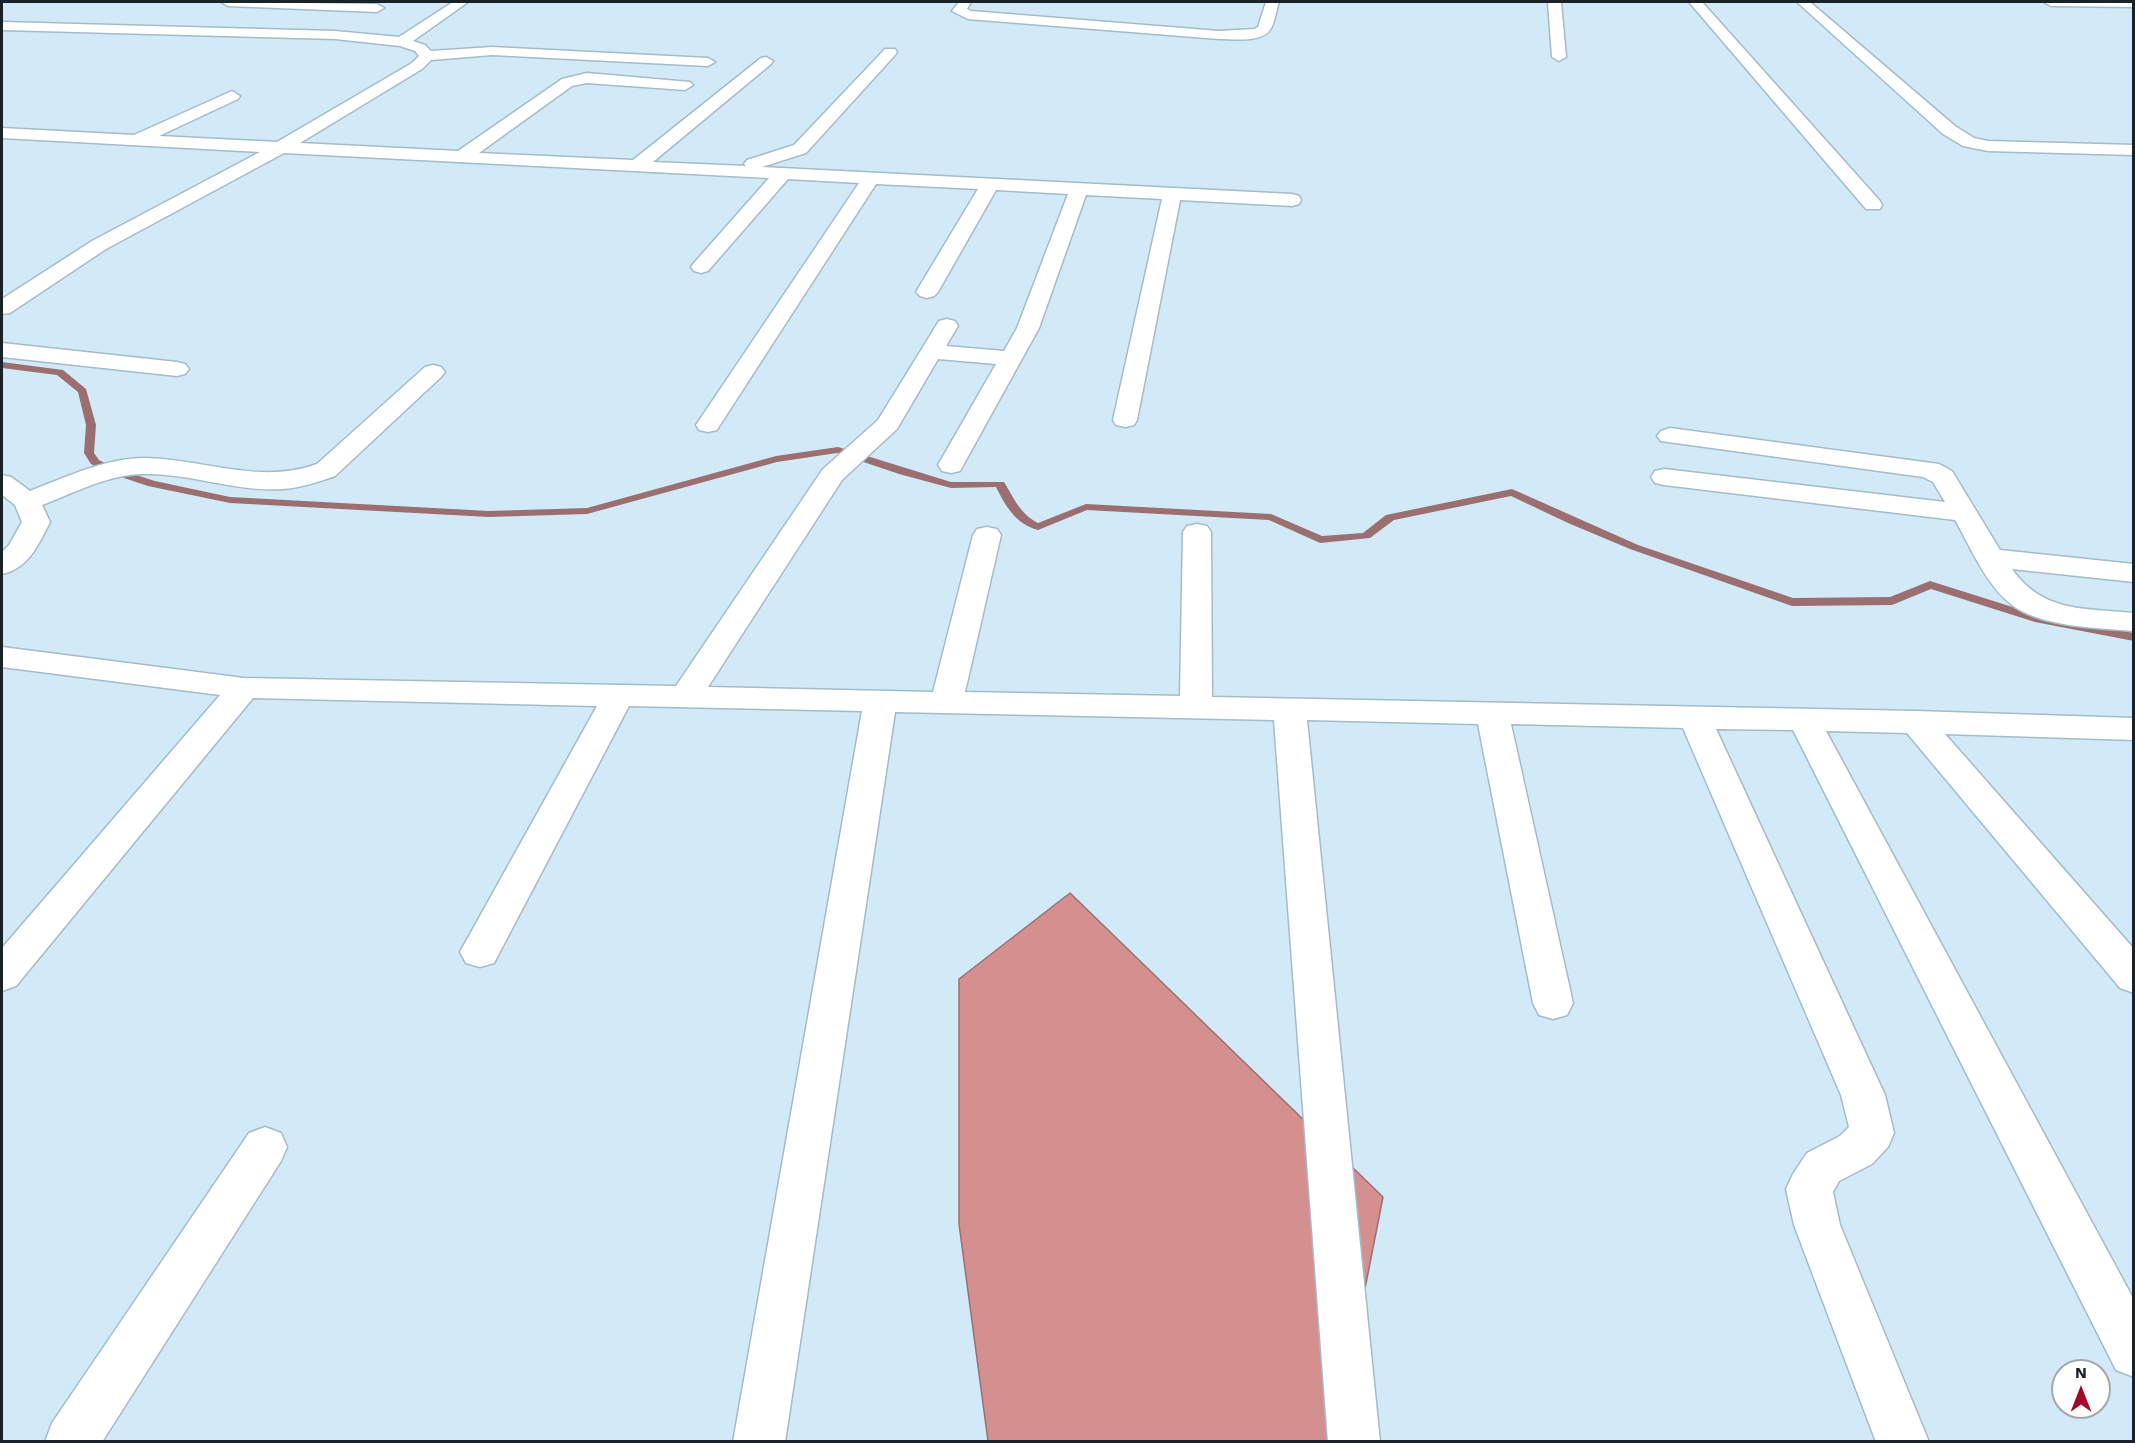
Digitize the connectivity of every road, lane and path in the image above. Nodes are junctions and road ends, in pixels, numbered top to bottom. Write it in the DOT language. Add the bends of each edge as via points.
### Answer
graph roads {
  1 [pos="228,2"];
  2 [pos="462,2"];
  3 [pos="954,2"];
  4 [pos="964,2"];
  5 [pos="1272,2"];
  6 [pos="1554,2"];
  7 [pos="1695,2"];
  8 [pos="1803,2"];
  9 [pos="2051,2"];
  10 [pos="2133,3"];
  11 [pos="383,5"];
  12 [pos="2,26"];
  13 [pos="57,27"];
  14 [pos="334,35"];
  15 [pos="24,40"];
  16 [pos="402,42"];
  17 [pos="890,52"];
  18 [pos="427,56"];
  19 [pos="1559,57"];
  20 [pos="766,61"];
  21 [pos="708,62"];
  22 [pos="685,85"];
  23 [pos="232,96"];
  24 [pos="2,133"];
  25 [pos="136,140"];
  26 [pos="278,149"];
  27 [pos="2133,150"];
  28 [pos="463,156"];
  29 [pos="637,166"];
  30 [pos="729,171"];
  31 [pos="783,174"];
  32 [pos="871,178"];
  33 [pos="990,184"];
  34 [pos="1079,189"];
  35 [pos="1172,194"];
  36 [pos="1292,200"];
  37 [pos="1873,205"];
  38 [pos="701,267"];
  39 [pos="927,292"];
  40 [pos="2,308"];
  41 [pos="947,326"];
  42 [pos="2,350"];
  43 [pos="931,352"];
  44 [pos="1011,358"];
  45 [pos="177,369"];
  46 [pos="433,372"];
  47 [pos="1125,420"];
  48 [pos="708,425"];
  49 [pos="1670,436"];
  50 [pos="951,465"];
  51 [pos="1664,477"];
  52 [pos="2,483"];
  53 [pos="27,501"];
  54 [pos="1965,513"];
  55 [pos="1197,532"];
  56 [pos="987,535"];
  57 [pos="8,555"];
  58 [pos="1992,558"];
  59 [pos="2133,573"];
  60 [pos="2133,622"];
  61 [pos="2,657"];
  62 [pos="244,688"];
  63 [pos="618,696"];
  64 [pos="685,697"];
  65 [pos="880,701"];
  66 [pos="946,703"];
  67 [pos="1196,708"];
  68 [pos="1290,710"];
  69 [pos="1492,714"];
  70 [pos="1695,718"];
  71 [pos="1804,720"];
  72 [pos="1916,722"];
  73 [pos="2133,729"];
  74 [pos="480,952"];
  75 [pos="2,975"];
  76 [pos="2133,977"];
  77 [pos="1553,1003"];
  78 [pos="265,1147"];
  79 [pos="2133,1352"];
  80 [pos="71,1442"];
  81 [pos="759,1442"];
  82 [pos="1354,1442"];
  83 [pos="1903,1442"];
  1 -- 11 [label="street"];
  2 -- 16 [label="street"];
  3 -- 4 [label="street"];
  4 -- 5 [label="street" via="959,11 968,15 1219,35 1258,33 1264,29"];
  6 -- 19 [label="street"];
  7 -- 37 [label="street"];
  8 -- 27 [label="street" via="1948,130 1969,142 1988,146"];
  9 -- 10 [label="street"];
  11 -- 14 [label="street"];
  12 -- 13 [label="street"];
  13 -- 14 [label="street"];
  13 -- 15 [label="street"];
  14 -- 16 [label="street"];
  16 -- 18 [label="street" via="420,48"];
  17 -- 30 [label="street" via="800,149"];
  18 -- 21 [label="street" via="492,51"];
  18 -- 26 [label="street" via="417,66"];
  20 -- 29 [label="street"];
  22 -- 28 [label="street" via="574,79"];
  23 -- 25 [label="street"];
  24 -- 25 [label="street"];
  25 -- 26 [label="street"];
  26 -- 28 [label="street"];
  26 -- 40 [label="street" via="99,245"];
  28 -- 29 [label="street"];
  29 -- 30 [label="street"];
  30 -- 31 [label="street"];
  31 -- 32 [label="street"];
  31 -- 38 [label="street"];
  32 -- 33 [label="street"];
  32 -- 48 [label="street"];
  33 -- 34 [label="street"];
  33 -- 39 [label="street"];
  34 -- 35 [label="street"];
  34 -- 44 [label="street" via="1028,328"];
  35 -- 36 [label="street"];
  35 -- 47 [label="street"];
  41 -- 43 [label="street"];
  42 -- 45 [label="street"];
  43 -- 44 [label="street"];
  43 -- 64 [label="street" via="888,424 832,475"];
  44 -- 50 [label="street"];
  46 -- 53 [label="street" via="326,470 310,478 271,482 161,466 118,470"];
  49 -- 54 [label="street" via="1930,470 1942,477"];
  51 -- 54 [label="street"];
  52 -- 53 [label="street"];
  53 -- 57 [label="street" via="36,522"];
  54 -- 58 [label="street"];
  55 -- 67 [label="street"];
  56 -- 66 [label="street"];
  58 -- 59 [label="street"];
  58 -- 60 [label="street" via="2022,600 2080,617"];
  61 -- 62 [label="street"];
  62 -- 63 [label="street"];
  62 -- 75 [label="street"];
  63 -- 64 [label="street"];
  63 -- 74 [label="street"];
  64 -- 65 [label="street"];
  65 -- 66 [label="street"];
  65 -- 81 [label="street"];
  66 -- 67 [label="street"];
  67 -- 68 [label="street"];
  68 -- 69 [label="street"];
  68 -- 82 [label="street"];
  69 -- 70 [label="street"];
  69 -- 77 [label="street"];
  70 -- 71 [label="street"];
  70 -- 83 [label="street" via="1863,1095 1872,1133 1856,1150 1823,1167 1809,1190 1817,1225"];
  71 -- 72 [label="street"];
  71 -- 79 [label="street"];
  72 -- 73 [label="street"];
  72 -- 76 [label="street"];
  78 -- 80 [label="street"];
}
